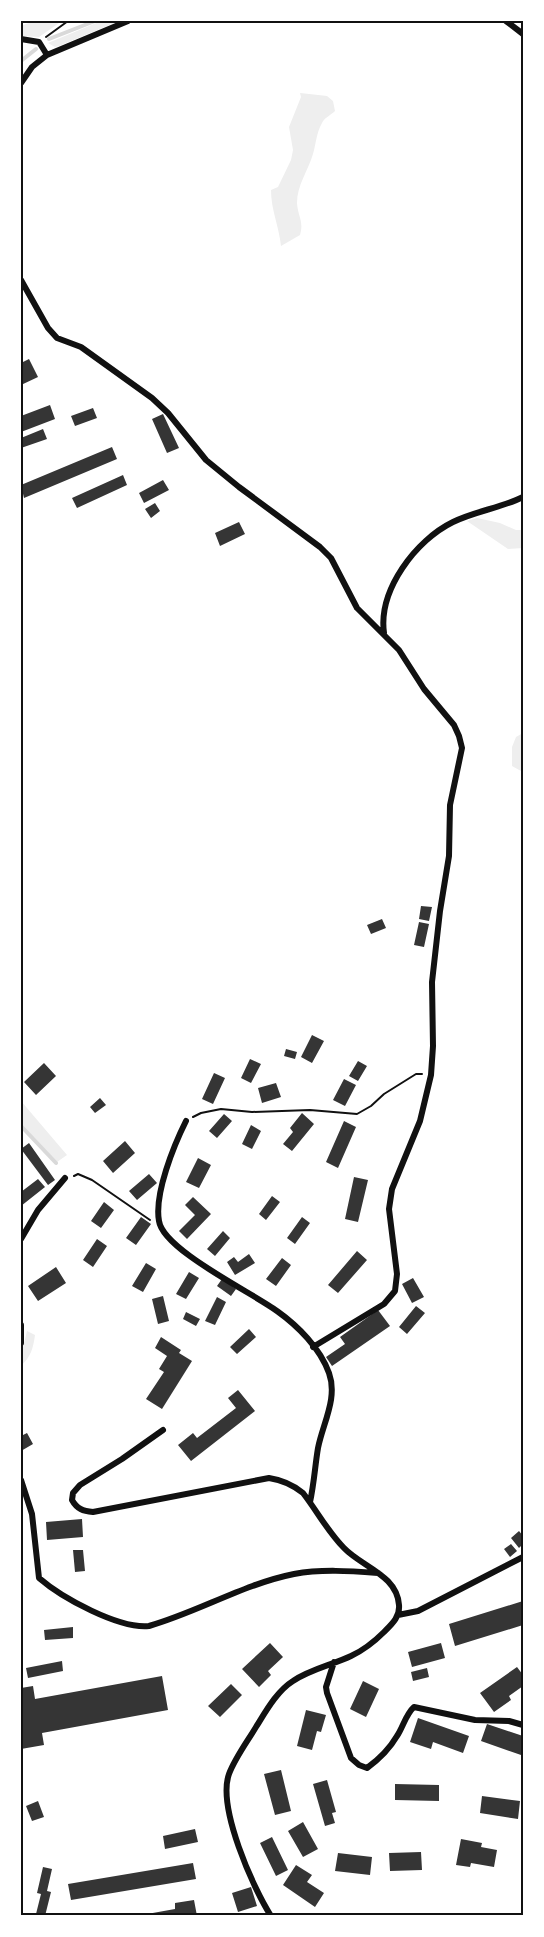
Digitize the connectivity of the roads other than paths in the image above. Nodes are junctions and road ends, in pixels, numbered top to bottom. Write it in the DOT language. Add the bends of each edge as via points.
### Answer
graph roads {
  1 [pos="128,21"];
  2 [pos="506,21"];
  3 [pos="523,34"];
  4 [pos="21,39"];
  5 [pos="47,55"];
  6 [pos="21,83"];
  7 [pos="21,280"];
  8 [pos="523,497"];
  9 [pos="384,633"];
  10 [pos="186,1121"];
  11 [pos="65,1179"];
  12 [pos="21,1239"];
  13 [pos="21,1325"];
  14 [pos="21,1343"];
  15 [pos="314,1347"];
  16 [pos="163,1430"];
  17 [pos="21,1480"];
  18 [pos="310,1502"];
  19 [pos="523,1557"];
  20 [pos="378,1573"];
  21 [pos="398,1615"];
  22 [pos="334,1662"];
  23 [pos="523,1725"];
  24 [pos="271,1916"];
  1 -- 5 [label="street"];
  2 -- 3 [label="street"];
  4 -- 5 [label="street" via="39,42"];
  5 -- 6 [label="street"];
  7 -- 9 [label="street" via="57,338 81,346 152,398 206,460 320,547 331,558 357,608"];
  8 -- 9 [label="street" via="454,521 418,549 389,591 384,607"];
  9 -- 15 [label="street" via="454,725 462,748 450,805 449,856 432,982 431,1075 420,1120 392,1189 389,1209 397,1274 395,1290 384,1304"];
  10 -- 15 [label="street" via="174,1145 164,1183 159,1222 164,1233 206,1267 276,1310"];
  11 -- 12 [label="street" via="38,1210"];
  13 -- 14 [label="street"];
  15 -- 18 [label="street" via="329,1372 332,1389"];
  16 -- 18 [label="street" via="80,1485 73,1492 75,1507 93,1512 269,1478 294,1486"];
  17 -- 20 [label="street" via="34,1525 39,1578 123,1624 149,1626 294,1574"];
  18 -- 20 [label="street" via="344,1549"];
  19 -- 21 [label="street" via="418,1611"];
  20 -- 21 [label="street" via="396,1593"];
  21 -- 22 [label="street" via="364,1649"];
  22 -- 23 [label="street" via="327,1693 351,1758 367,1768 394,1741 414,1707"];
  22 -- 24 [label="street" via="292,1681 282,1690 257,1724 229,1774 226,1789 232,1824 253,1883"];
}
